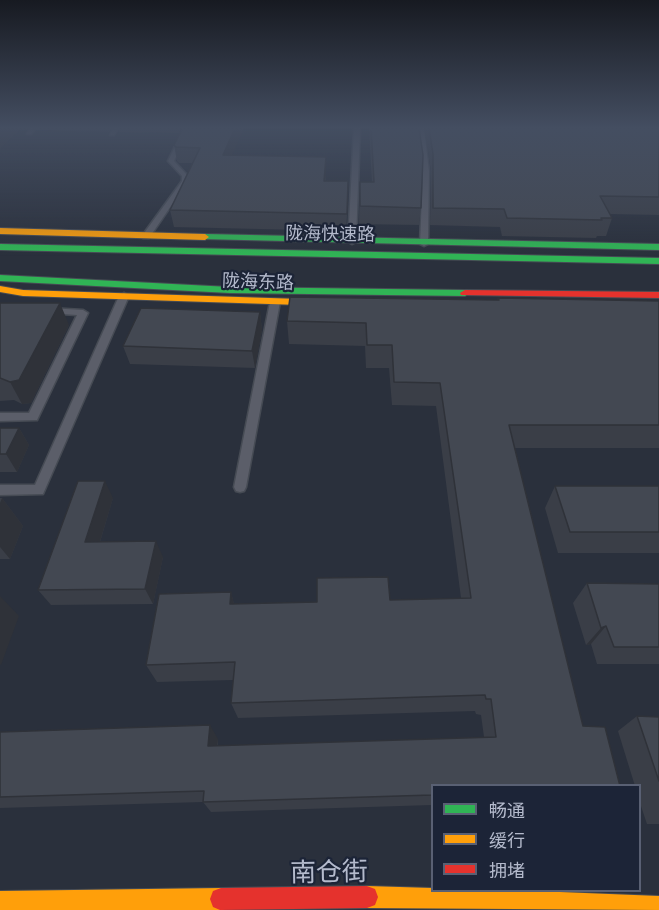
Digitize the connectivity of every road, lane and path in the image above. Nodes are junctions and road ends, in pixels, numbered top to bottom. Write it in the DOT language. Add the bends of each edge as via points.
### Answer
graph roads {
  1 [pos="180,170"];
  2 [pos="355,170"];
  3 [pos="426,170"];
  4 [pos="0,231"];
  5 [pos="146,236"];
  6 [pos="0,241"];
  7 [pos="352,242"];
  8 [pos="424,244"];
  9 [pos="0,247"];
  10 [pos="659,248"];
  11 [pos="81,249"];
  12 [pos="659,261"];
  13 [pos="0,264"];
  14 [pos="24,265"];
  15 [pos="0,278"];
  16 [pos="0,289"];
  17 [pos="659,295"];
  18 [pos="124,296"];
  19 [pos="275,302"];
  20 [pos="496,308"];
  21 [pos="36,310"];
  22 [pos="0,417"];
  23 [pos="240,487"];
  24 [pos="0,490"];
  25 [pos="0,902"];
  26 [pos="659,908"];
  1 -- 5 [label="lane" via="185,181"];
  2 -- 7 [label="lane"];
  3 -- 8 [label="lane"];
  4 -- 5 [label="main road"];
  5 -- 7 [label="main road"];
  6 -- 11 [label="main road"];
  7 -- 8 [label="main road"];
  8 -- 10 [label="main road"];
  9 -- 11 [label="main road, 陇海快速路"];
  11 -- 12 [label="main road, 陇海快速路"];
  13 -- 14 [label="main road"];
  15 -- 17 [label="main road" via="230,290"];
  16 -- 18 [label="main road, 陇海东路"];
  18 -- 19 [label="main road, 陇海东路"];
  18 -- 24 [label="lane" via="39,490"];
  19 -- 20 [label="main road, 陇海东路"];
  19 -- 23 [label="lane"];
  21 -- 22 [label="lane" via="83,313 33,417"];
  25 -- 26 [label="main road, 南仓街" via="369,897"];
}
